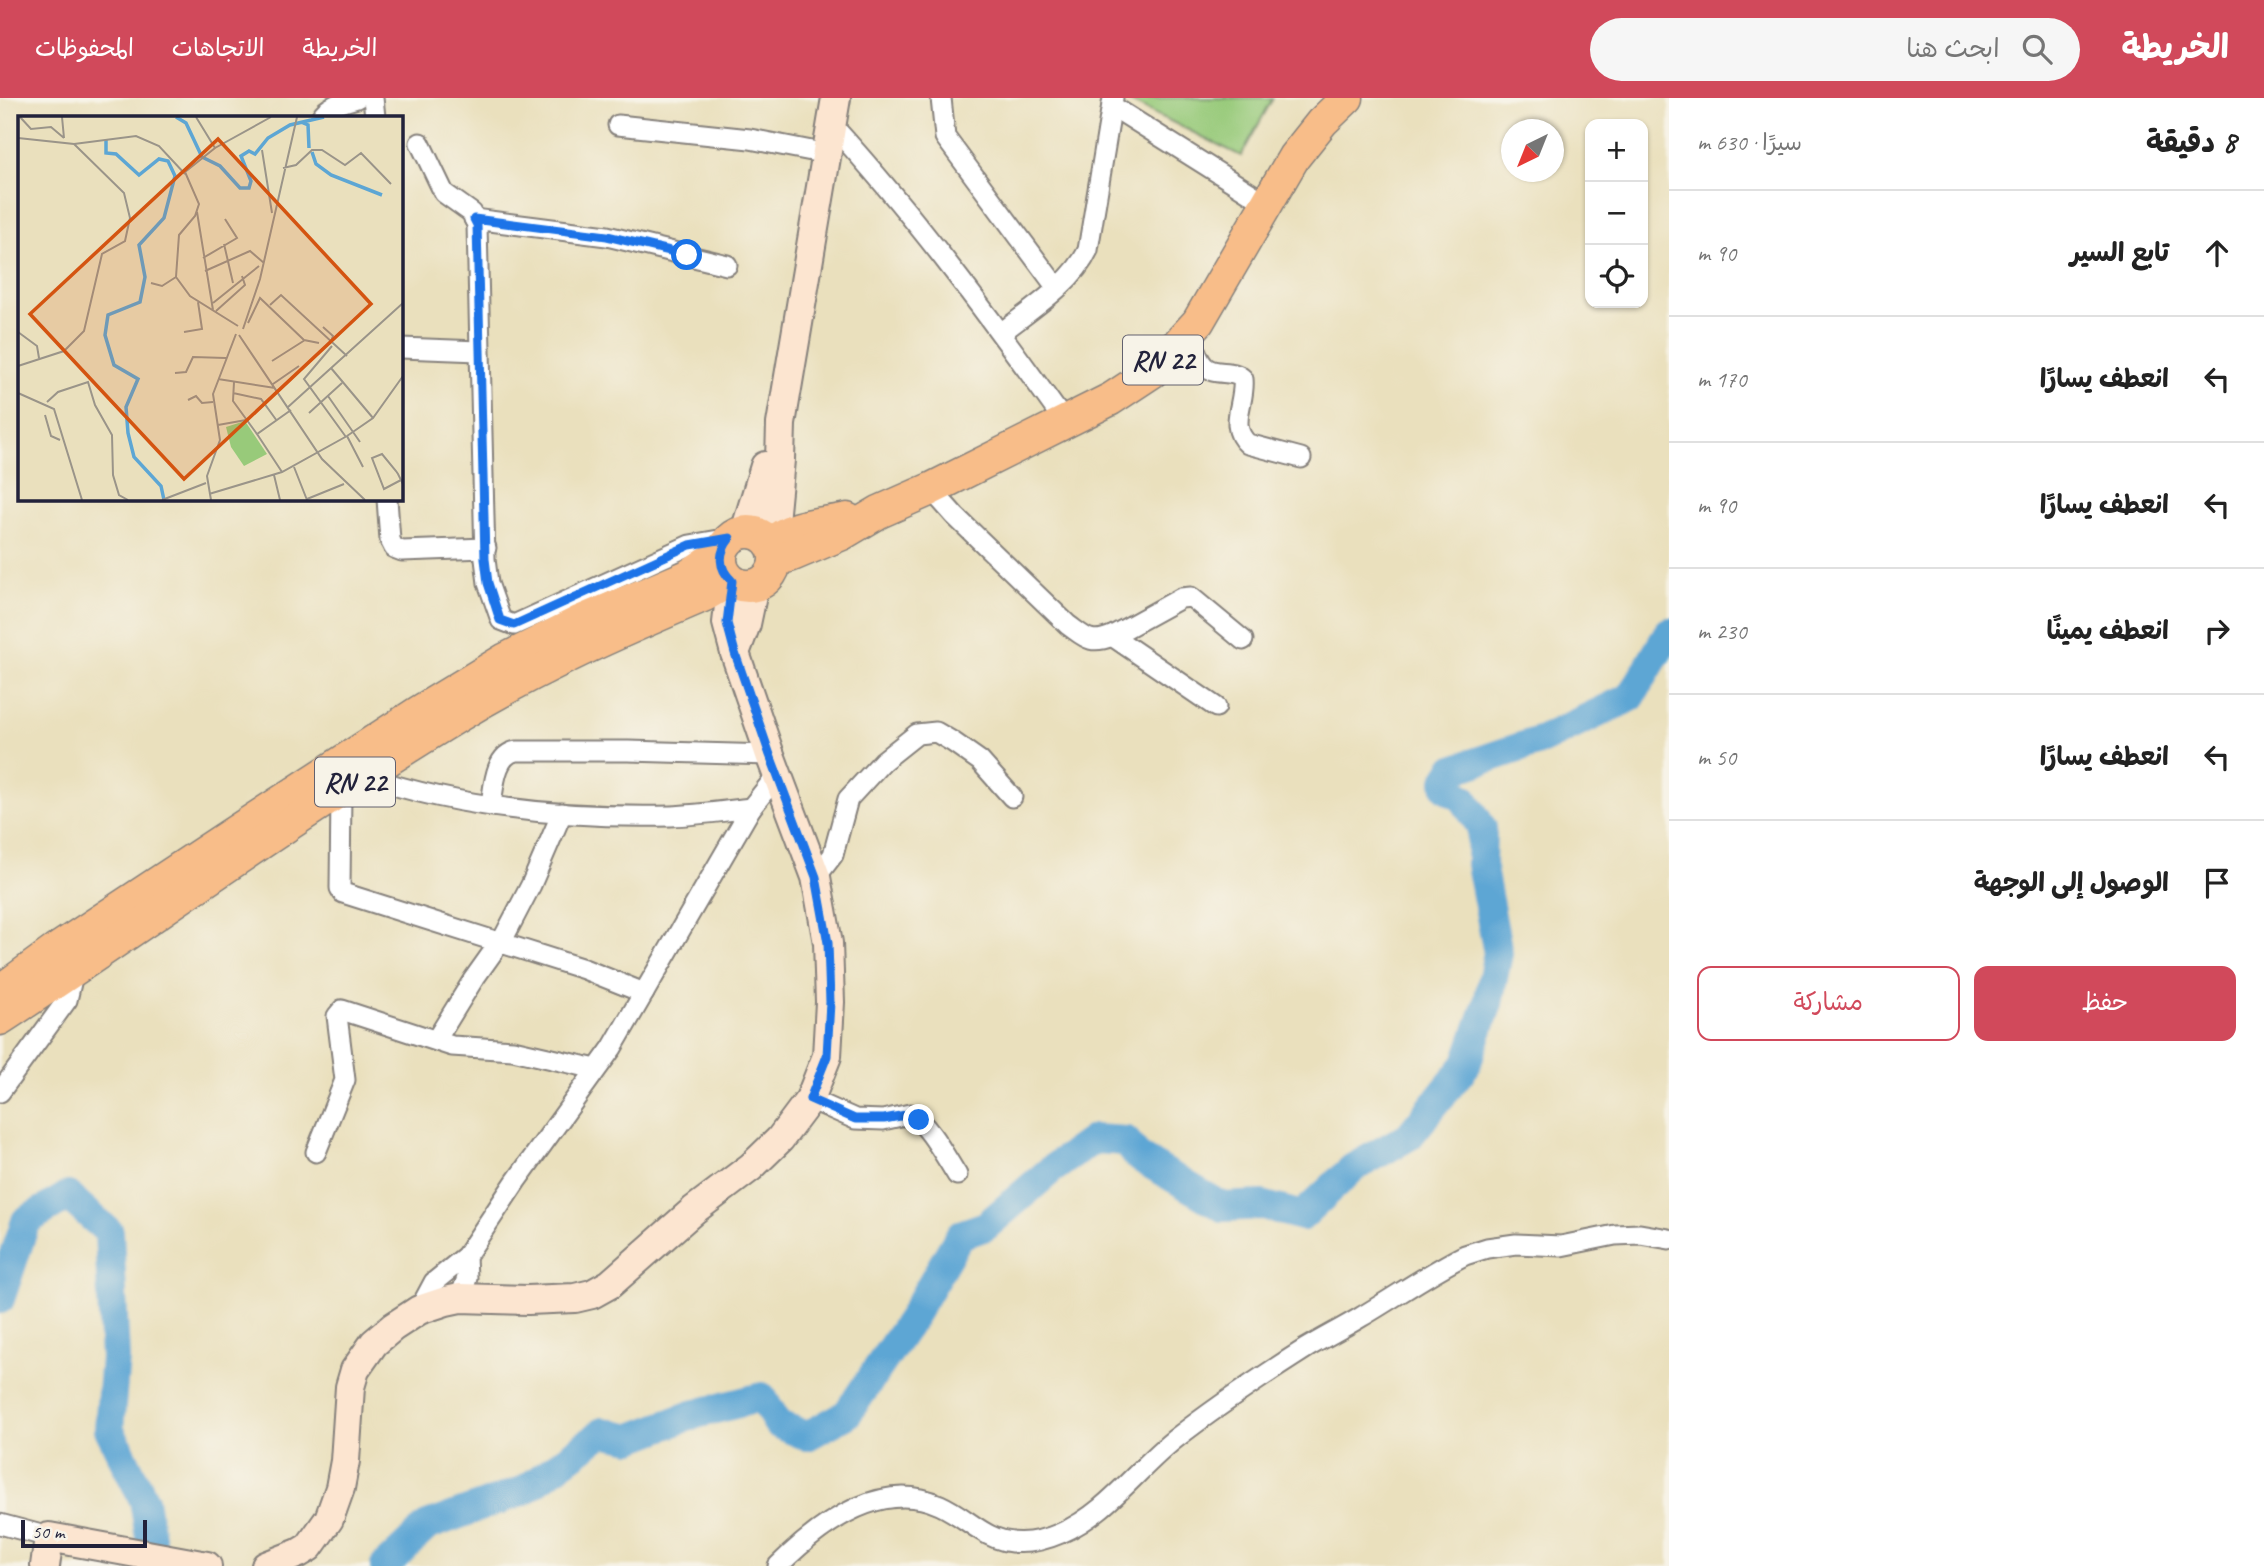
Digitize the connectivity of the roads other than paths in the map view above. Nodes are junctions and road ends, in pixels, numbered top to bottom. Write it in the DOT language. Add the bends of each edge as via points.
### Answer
graph roads {
  1 [pos="357,98"];
  2 [pos="373,98"];
  3 [pos="941,98"];
  4 [pos="1346,98"];
  5 [pos="1113,102"];
  6 [pos="834,112"];
  7 [pos="322,116"];
  8 [pos="375,116"];
  9 [pos="618,125"];
  10 [pos="420,144"];
  11 [pos="827,153"];
  12 [pos="1266,203"];
  13 [pos="474,219"];
  14 [pos="727,265"];
  15 [pos="1057,288"];
  16 [pos="1001,333"];
  17 [pos="1189,333"];
  18 [pos="402,348"];
  19 [pos="479,351"];
  20 [pos="1064,421"];
  21 [pos="1301,458"];
  22 [pos="931,489"];
  23 [pos="387,500"];
  24 [pos="486,548"];
  25 [pos="747,556"];
  26 [pos="1112,636"];
  27 [pos="1243,640"];
  28 [pos="1216,707"];
  29 [pos="774,765"];
  30 [pos="344,780"];
  31 [pos="1012,797"];
  32 [pos="491,804"];
  33 [pos="751,808"];
  34 [pos="562,813"];
  35 [pos="816,877"];
  36 [pos="148,905"];
  37 [pos="499,943"];
  38 [pos="69,974"];
  39 [pos="0,991"];
  40 [pos="644,993"];
  41 [pos="0,1019"];
  42 [pos="436,1040"];
  43 [pos="596,1069"];
  44 [pos="0,1092"];
  45 [pos="810,1099"];
  46 [pos="316,1153"];
  47 [pos="957,1175"];
  48 [pos="1669,1239"];
  49 [pos="466,1256"];
  50 [pos="460,1298"];
  51 [pos="419,1310"];
  52 [pos="0,1524"];
  53 [pos="49,1538"];
  54 [pos="309,1556"];
  55 [pos="45,1566"];
  56 [pos="203,1566"];
  57 [pos="266,1566"];
  58 [pos="778,1566"];
  1 -- 7 [label="street" via="331,107"];
  2 -- 8 [label="street"];
  3 -- 15 [label="street" via="945,137"];
  4 -- 12 [label="main road, RN 22" via="1294,157"];
  5 -- 12 [label="street"];
  5 -- 15 [label="street" via="1088,250"];
  6 -- 11 [label="main road"];
  6 -- 16 [label="street"];
  9 -- 11 [label="street" via="750,139"];
  10 -- 13 [label="street" via="444,192"];
  11 -- 25 [label="main road" via="781,424 774,522"];
  12 -- 17 [label="main road, RN 22"];
  13 -- 14 [label="street" via="607,236"];
  13 -- 19 [label="street"];
  15 -- 16 [label="street"];
  16 -- 20 [label="street"];
  17 -- 20 [label="main road, RN 22" via="1152,372 1111,399"];
  17 -- 21 [label="street" via="1204,366 1243,379 1237,429 1244,441"];
  18 -- 19 [label="street"];
  19 -- 24 [label="street"];
  20 -- 22 [label="main road, RN 22"];
  22 -- 25 [label="main road, RN 22" via="879,512 782,534"];
  22 -- 26 [label="street" via="1068,625 1094,641"];
  23 -- 24 [label="street" via="394,548"];
  24 -- 25 [label="street" via="488,583 500,620 514,625 690,545"];
  25 -- 29 [label="main road" via="727,623"];
  25 -- 30 [label="main road, RN 22" via="688,576 642,609"];
  26 -- 27 [label="street" via="1181,598 1191,597"];
  26 -- 28 [label="street"];
  29 -- 32 [label="street" via="628,751 516,751 503,758"];
  29 -- 33 [label="street"];
  29 -- 35 [label="main road"];
  30 -- 32 [label="street"];
  30 -- 36 [label="main road, RN 22"];
  30 -- 37 [label="street" via="342,891"];
  31 -- 35 [label="street" via="980,761 953,742 936,732 917,734 883,761 848,799 833,855"];
  32 -- 34 [label="street"];
  33 -- 34 [label="street" via="672,816"];
  33 -- 40 [label="street"];
  34 -- 37 [label="street" via="531,885"];
  35 -- 45 [label="main road" via="828,943 830,1002 827,1056"];
  36 -- 38 [label="main road, RN 22"];
  36 -- 39 [label="main road, RN 22" via="56,950"];
  37 -- 40 [label="street"];
  37 -- 42 [label="street"];
  38 -- 41 [label="main road, RN 22"];
  38 -- 44 [label="street" via="67,1000"];
  40 -- 43 [label="street"];
  42 -- 43 [label="street" via="452,1046 513,1050"];
  42 -- 46 [label="street" via="342,1010 337,1025 345,1080"];
  43 -- 49 [label="street"];
  45 -- 47 [label="street" via="867,1121 915,1116"];
  45 -- 50 [label="main road" via="780,1139 751,1167 610,1284 575,1298"];
  48 -- 58 [label="street" via="1640,1234 1561,1246 1516,1244 1487,1248 1446,1264 1226,1402 1154,1457 1084,1521 1063,1532 1028,1543 1007,1542 940,1504 892,1496 848,1510"];
  49 -- 50 [label="street" via="467,1278"];
  49 -- 51 [label="street" via="434,1282"];
  50 -- 51 [label="main road"];
  51 -- 54 [label="main road" via="374,1343 355,1370 340,1488"];
  52 -- 53 [label="street"];
  53 -- 55 [label="main road"];
  53 -- 56 [label="main road"];
  54 -- 57 [label="main road" via="299,1553"];
}
